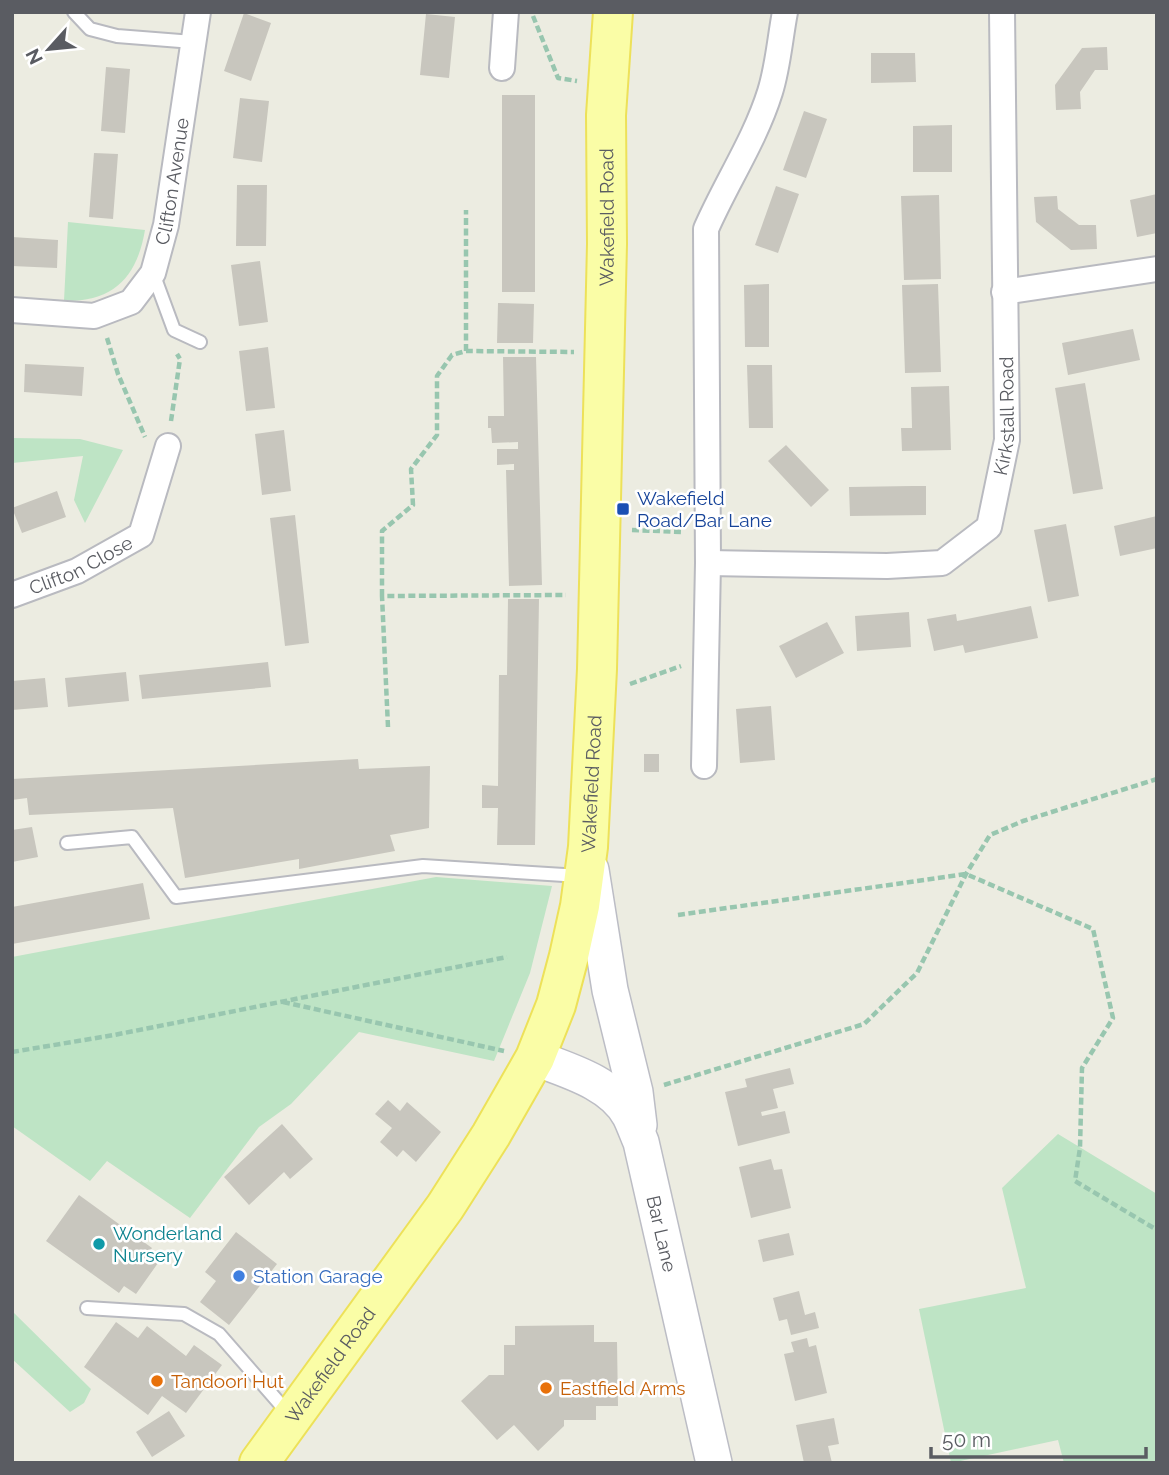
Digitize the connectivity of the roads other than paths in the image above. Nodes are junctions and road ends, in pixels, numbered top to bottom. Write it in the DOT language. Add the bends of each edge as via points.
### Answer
graph roads {
  1 [pos="74,12"];
  2 [pos="198,12"];
  3 [pos="506,12"];
  4 [pos="612,12"];
  5 [pos="785,12"];
  6 [pos="1002,12"];
  7 [pos="193,42"];
  8 [pos="502,68"];
  9 [pos="1157,269"];
  10 [pos="153,273"];
  11 [pos="1004,292"];
  12 [pos="12,310"];
  13 [pos="200,342"];
  14 [pos="168,446"];
  15 [pos="708,563"];
  16 [pos="12,595"];
  17 [pos="704,766"];
  18 [pos="68,843"];
  19 [pos="586,862"];
  20 [pos="535,1058"];
  21 [pos="641,1142"];
  22 [pos="87,1308"];
  23 [pos="293,1418"];
  24 [pos="259,1463"];
  25 [pos="714,1463"];
  1 -- 7 [label="lane" via="90,29 117,36"];
  2 -- 7 [label="street, Clifton Avenue"];
  3 -- 8 [label="street"];
  4 -- 19 [label="main road, Wakefield Road" via="596,696"];
  5 -- 15 [label="street" via="770,92 706,229"];
  6 -- 11 [label="street, Kirkstall Road"];
  7 -- 10 [label="street, Clifton Avenue" via="166,225"];
  9 -- 11 [label="street"];
  10 -- 12 [label="street, Clifton Avenue" via="131,302 94,316"];
  10 -- 13 [label="lane" via="174,330"];
  11 -- 15 [label="street, Kirkstall Road" via="1007,440 989,527 942,563"];
  14 -- 16 [label="street, Clifton Close" via="141,535 77,571"];
  15 -- 17 [label="street"];
  18 -- 19 [label="lane" via="132,837 176,897 423,866"];
  19 -- 20 [label="main road, Wakefield Road" via="566,968"];
  19 -- 21 [label="main road" via="635,1092"];
  20 -- 21 [label="main road, Bar Lane" via="573,1072 615,1097 629,1114"];
  20 -- 23 [label="main road, Wakefield Road" via="445,1207"];
  21 -- 25 [label="main road, Bar Lane"];
  22 -- 23 [label="lane" via="184,1314 219,1334"];
  23 -- 24 [label="main road, Wakefield Road"];
}
